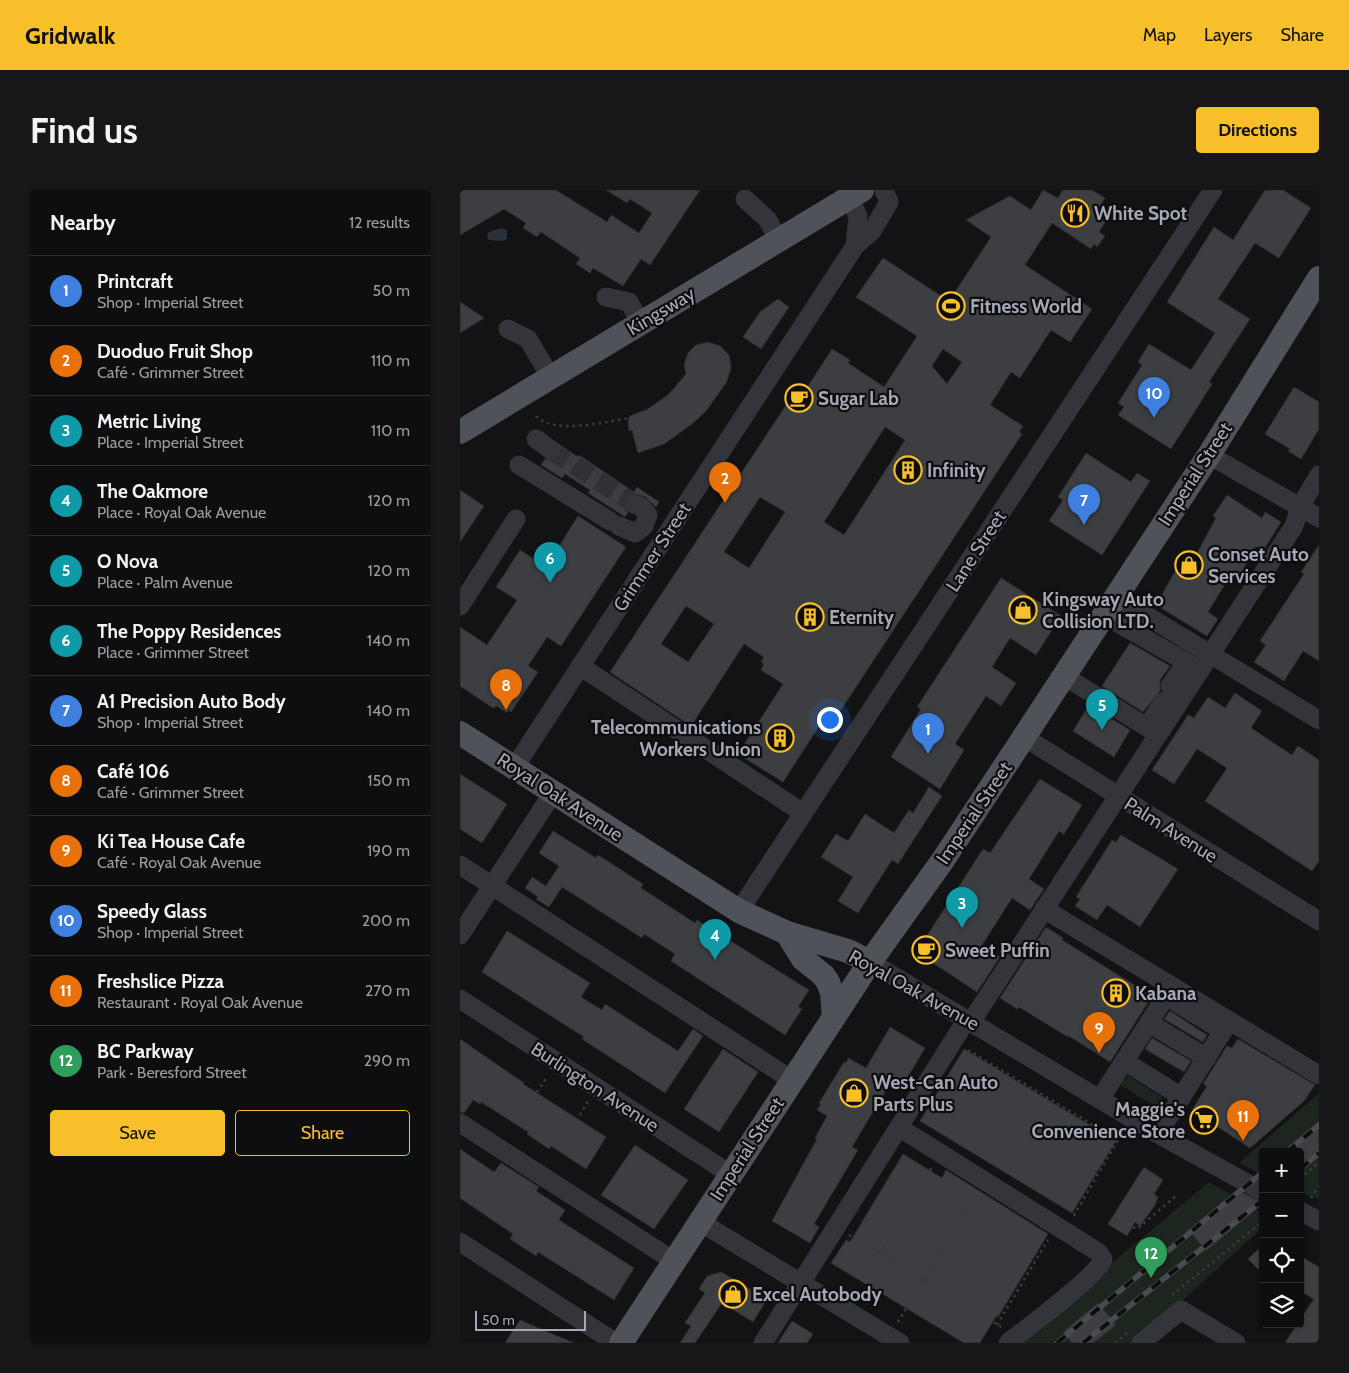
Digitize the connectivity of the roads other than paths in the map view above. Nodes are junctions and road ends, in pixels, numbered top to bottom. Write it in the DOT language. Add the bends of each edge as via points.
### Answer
graph roads {
  1 [pos="884,190"];
  2 [pos="1213,190"];
  3 [pos="855,194"];
  4 [pos="745,199"];
  5 [pos="779,240"];
  6 [pos="855,246"];
  7 [pos="1319,278"];
  8 [pos="606,297"];
  9 [pos="641,324"];
  10 [pos="508,329"];
  11 [pos="551,378"];
  12 [pos="460,432"];
  13 [pos="1208,455"];
  14 [pos="519,465"];
  15 [pos="1319,475"];
  16 [pos="634,504"];
  17 [pos="1300,506"];
  18 [pos="516,518"];
  19 [pos="1319,518"];
  20 [pos="460,606"];
  21 [pos="1110,606"];
  22 [pos="1198,662"];
  23 [pos="580,666"];
  24 [pos="1064,676"];
  25 [pos="1319,720"];
  26 [pos="1152,731"];
  27 [pos="460,733"];
  28 [pos="1024,737"];
  29 [pos="514,768"];
  30 [pos="553,793"];
  31 [pos="1118,797"];
  32 [pos="803,813"];
  33 [pos="460,865"];
  34 [pos="492,886"];
  35 [pos="1044,908"];
  36 [pos="739,911"];
  37 [pos="1319,921"];
  38 [pos="787,933"];
  39 [pos="460,935"];
  40 [pos="870,962"];
  41 [pos="460,1000"];
  42 [pos="834,1017"];
  43 [pos="969,1020"];
  44 [pos="1149,1022"];
  45 [pos="1207,1058"];
  46 [pos="1124,1061"];
  47 [pos="1319,1074"];
  48 [pos="792,1080"];
  49 [pos="1182,1097"];
  50 [pos="1100,1099"];
  51 [pos="460,1123"];
  52 [pos="900,1128"];
  53 [pos="1158,1134"];
  54 [pos="730,1174"];
  55 [pos="1259,1190"];
  56 [pos="1305,1205"];
  57 [pos="1319,1221"];
  58 [pos="700,1222"];
  59 [pos="460,1242"];
  60 [pos="674,1261"];
  61 [pos="801,1284"];
  62 [pos="1135,1337"];
  63 [pos="1007,1338"];
  64 [pos="616,1343"];
  65 [pos="621,1343"];
  66 [pos="763,1343"];
  67 [pos="900,1343"];
  68 [pos="1236,1343"];
  1 -- 6 [label="street, Grimmer Street" via="889,202 872,231"];
  2 -- 32 [label="street, Lane Street"];
  3 -- 5 [label="main road, Kingsway"];
  3 -- 6 [label="street, Grimmer Street" via="858,216"];
  4 -- 5 [label="street" via="767,219"];
  5 -- 9 [label="main road, Kingsway"];
  6 -- 23 [label="street, Grimmer Street"];
  7 -- 13 [label="main road, Imperial Street"];
  8 -- 9 [label="street" via="629,302"];
  9 -- 11 [label="main road, Kingsway"];
  10 -- 11 [label="street" via="528,339"];
  11 -- 12 [label="main road, Kingsway"];
  13 -- 17 [label="street"];
  13 -- 21 [label="main road, Imperial Street"];
  14 -- 16 [label="street" via="634,533 644,526 648,515"];
  15 -- 17 [label="street"];
  17 -- 19 [label="street"];
  17 -- 22 [label="street" via="1294,526"];
  18 -- 20 [label="street"];
  21 -- 22 [label="street"];
  21 -- 22 [label="street"];
  21 -- 24 [label="main road, Imperial Street"];
  22 -- 25 [label="street"];
  22 -- 26 [label="street" via="1179,702"];
  23 -- 29 [label="street, Grimmer Street"];
  23 -- 32 [label="street"];
  24 -- 26 [label="street"];
  24 -- 28 [label="main road, Imperial Street"];
  26 -- 31 [label="street"];
  27 -- 29 [label="main road, Royal Oak Avenue"];
  28 -- 31 [label="street, Palm Avenue"];
  28 -- 40 [label="main road, Imperial Street" via="943,860"];
  29 -- 30 [label="main road, Royal Oak Avenue"];
  30 -- 34 [label="street"];
  30 -- 36 [label="main road, Royal Oak Avenue"];
  31 -- 35 [label="street"];
  31 -- 37 [label="street, Palm Avenue"];
  32 -- 36 [label="street, Lane Street"];
  33 -- 34 [label="street"];
  34 -- 39 [label="street"];
  34 -- 48 [label="street"];
  35 -- 43 [label="street"];
  35 -- 47 [label="street"];
  36 -- 38 [label="main road, Royal Oak Avenue"];
  38 -- 40 [label="main road, Royal Oak Avenue" via="848,951"];
  38 -- 42 [label="main road" via="803,959 823,974 828,982"];
  40 -- 42 [label="main road, Imperial Street"];
  40 -- 43 [label="street, Royal Oak Avenue"];
  41 -- 54 [label="street, Burlington Avenue"];
  42 -- 48 [label="main road, Imperial Street"];
  43 -- 50 [label="street, Royal Oak Avenue"];
  43 -- 52 [label="street"];
  44 -- 45 [label="street"];
  44 -- 45 [label="street" via="1166,996 1224,1031"];
  44 -- 46 [label="street"];
  45 -- 49 [label="street"];
  46 -- 49 [label="street"];
  46 -- 50 [label="street"];
  48 -- 54 [label="main road, Imperial Street"];
  49 -- 53 [label="street"];
  50 -- 53 [label="street, Royal Oak Avenue"];
  51 -- 60 [label="street"];
  52 -- 61 [label="street"];
  52 -- 63 [label="street" via="1098,1252 1103,1259 1086,1279"];
  53 -- 55 [label="street, Royal Oak Avenue"];
  54 -- 58 [label="main road, Imperial Street"];
  56 -- 57 [label="street"];
  58 -- 60 [label="main road, Imperial Street"];
  58 -- 61 [label="street"];
  59 -- 64 [label="street"];
  60 -- 65 [label="main road, Imperial Street"];
  61 -- 66 [label="street"];
  61 -- 67 [label="street"];
  62 -- 68 [label="street" via="1174,1305"];
}
